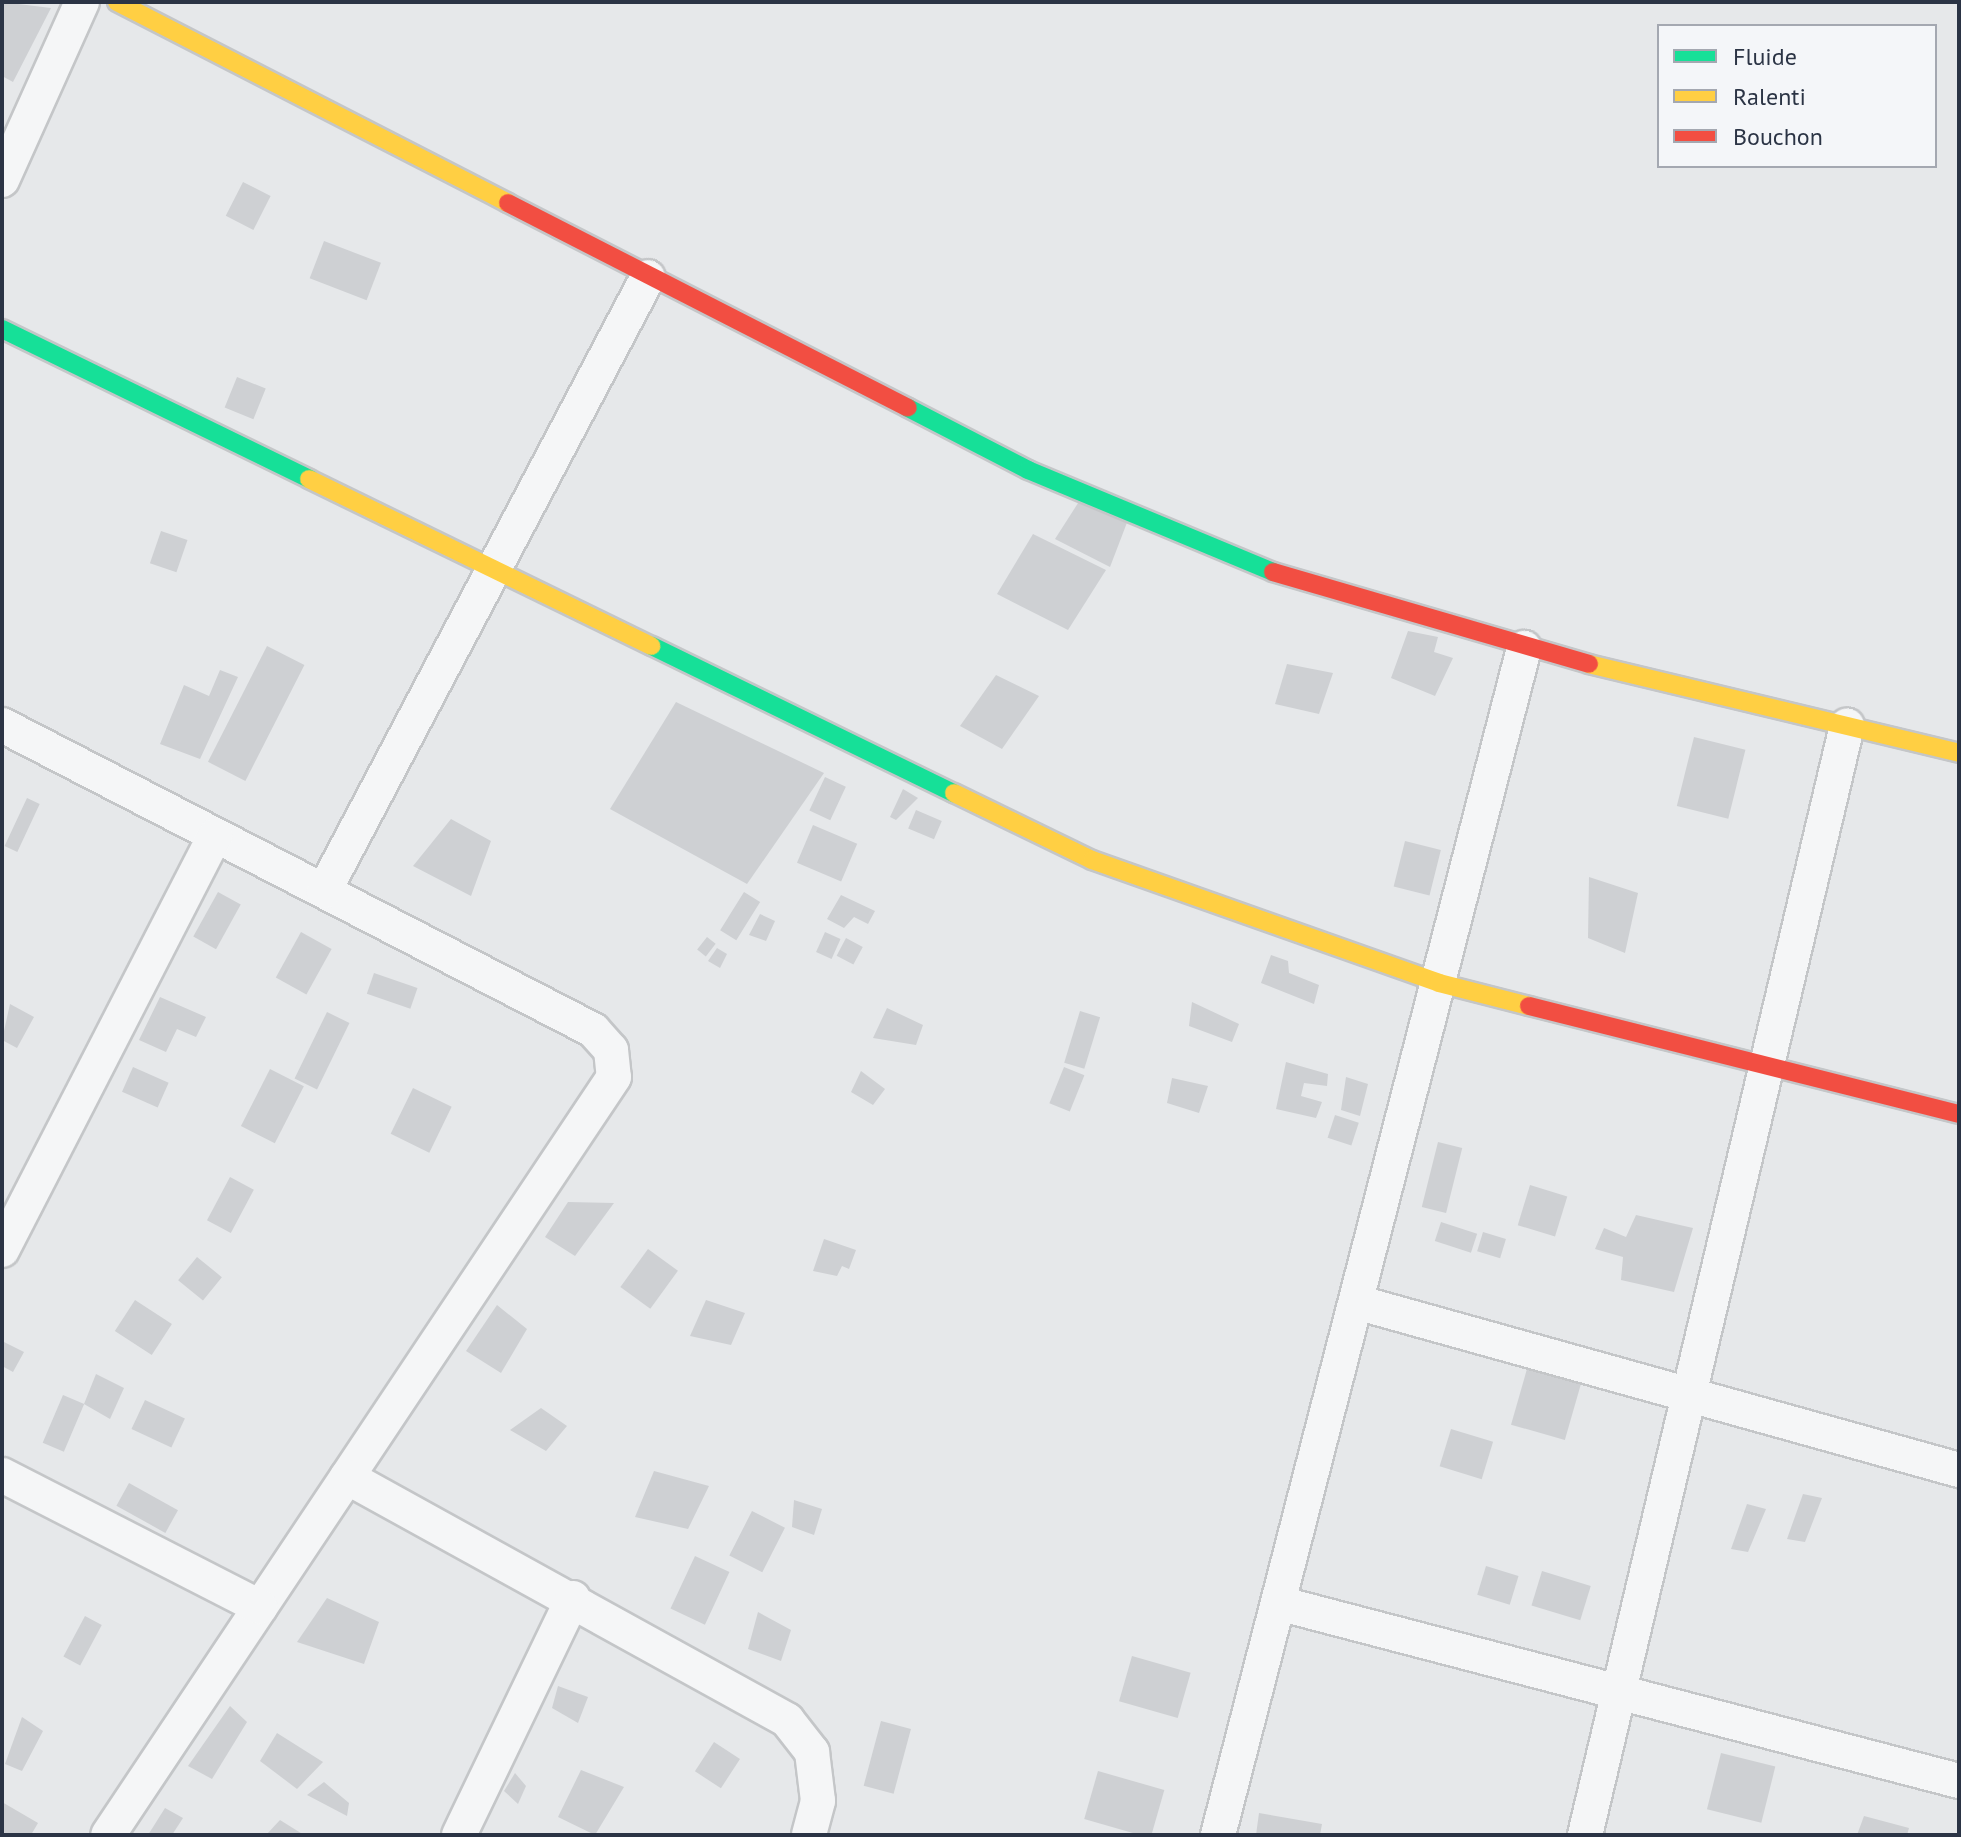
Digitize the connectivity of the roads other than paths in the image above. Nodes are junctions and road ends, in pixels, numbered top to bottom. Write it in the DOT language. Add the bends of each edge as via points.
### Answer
graph roads {
  1 [pos="82,2"];
  2 [pos="117,2"];
  3 [pos="2,180"];
  4 [pos="648,277"];
  5 [pos="2,329"];
  6 [pos="487,570"];
  7 [pos="1524,648"];
  8 [pos="2,725"];
  9 [pos="1847,726"];
  10 [pos="1959,753"];
  11 [pos="215,835"];
  12 [pos="324,891"];
  13 [pos="1439,983"];
  14 [pos="1769,1069"];
  15 [pos="1959,1114"];
  16 [pos="2,1250"];
  17 [pos="1356,1302"];
  18 [pos="1690,1393"];
  19 [pos="1959,1470"];
  20 [pos="2,1475"];
  21 [pos="347,1477"];
  22 [pos="573,1598"];
  23 [pos="1278,1603"];
  24 [pos="260,1607"];
  25 [pos="1621,1691"];
  26 [pos="1959,1781"];
  27 [pos="108,1835"];
  28 [pos="459,1835"];
  29 [pos="809,1835"];
  30 [pos="1218,1835"];
  31 [pos="1585,1835"];
  1 -- 3 [label="street"];
  2 -- 4 [label="street"];
  4 -- 6 [label="street"];
  4 -- 7 [label="street" via="1028,470 1234,560"];
  5 -- 6 [label="street"];
  6 -- 12 [label="street"];
  6 -- 13 [label="street" via="1092,860"];
  7 -- 9 [label="street"];
  7 -- 13 [label="street"];
  8 -- 11 [label="street"];
  9 -- 10 [label="street"];
  9 -- 14 [label="street"];
  11 -- 12 [label="street"];
  11 -- 16 [label="street"];
  12 -- 21 [label="street" via="593,1030 611,1050 614,1077"];
  13 -- 14 [label="street"];
  13 -- 17 [label="street"];
  14 -- 15 [label="street"];
  14 -- 18 [label="street"];
  17 -- 18 [label="street"];
  17 -- 23 [label="street"];
  18 -- 19 [label="street"];
  18 -- 25 [label="street"];
  20 -- 24 [label="street"];
  21 -- 22 [label="street"];
  21 -- 24 [label="street"];
  22 -- 28 [label="street"];
  22 -- 29 [label="street" via="787,1720 812,1752 818,1801"];
  23 -- 25 [label="street"];
  23 -- 30 [label="street"];
  24 -- 27 [label="street"];
  25 -- 26 [label="street"];
  25 -- 31 [label="street"];
}
